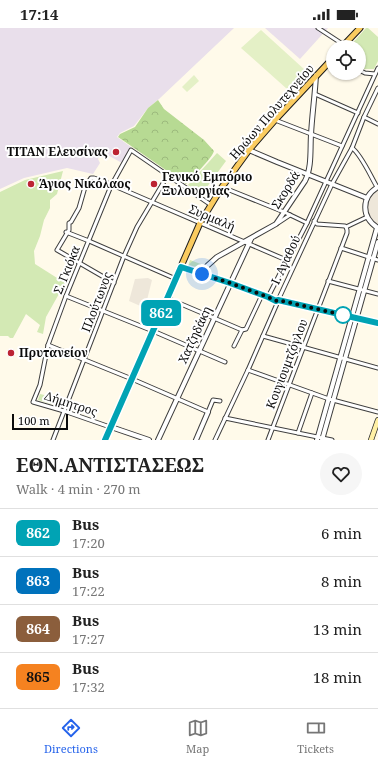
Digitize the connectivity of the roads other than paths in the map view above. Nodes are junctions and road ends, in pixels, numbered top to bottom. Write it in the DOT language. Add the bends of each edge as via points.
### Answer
graph roads {
  1 [pos="318,28"];
  2 [pos="360,28"];
  3 [pos="335,40"];
  4 [pos="349,40"];
  5 [pos="326,65"];
  6 [pos="378,68"];
  7 [pos="366,73"];
  8 [pos="375,74"];
  9 [pos="316,75"];
  10 [pos="378,88"];
  11 [pos="315,94"];
  12 [pos="358,113"];
  13 [pos="364,117"];
  14 [pos="275,120"];
  15 [pos="378,124"];
  16 [pos="311,134"];
  17 [pos="342,146"];
  18 [pos="352,148"];
  19 [pos="249,150"];
  20 [pos="168,175"];
  21 [pos="308,175"];
  22 [pos="325,181"];
  23 [pos="332,184"];
  24 [pos="112,186"];
  25 [pos="222,187"];
  26 [pos="377,187"];
  27 [pos="367,198"];
  28 [pos="151,202"];
  29 [pos="211,205"];
  30 [pos="284,212"];
  31 [pos="290,215"];
  32 [pos="367,217"];
  33 [pos="314,221"];
  34 [pos="200,223"];
  35 [pos="307,223"];
  36 [pos="276,224"];
  37 [pos="346,227"];
  38 [pos="378,228"];
  39 [pos="66,232"];
  40 [pos="89,241"];
  41 [pos="246,242"];
  42 [pos="378,242"];
  43 [pos="341,248"];
  44 [pos="124,256"];
  45 [pos="371,258"];
  46 [pos="378,260"];
  47 [pos="285,261"];
  48 [pos="79,263"];
  49 [pos="181,267"];
  50 [pos="202,274"];
  51 [pos="176,279"];
  52 [pos="328,281"];
  53 [pos="114,283"];
  54 [pos="230,283"];
  55 [pos="362,290"];
  56 [pos="378,294"];
  57 [pos="262,295"];
  58 [pos="66,296"];
  59 [pos="268,297"];
  60 [pos="167,298"];
  61 [pos="278,300"];
  62 [pos="317,309"];
  63 [pos="103,311"];
  64 [pos="214,318"];
  65 [pos="354,318"];
  66 [pos="378,323"];
  67 [pos="242,330"];
  68 [pos="153,331"];
  69 [pos="263,336"];
  70 [pos="48,346"];
  71 [pos="234,346"];
  72 [pos="302,347"];
  73 [pos="199,350"];
  74 [pos="342,358"];
  75 [pos="84,360"];
  76 [pos="225,362"];
  77 [pos="378,368"];
  78 [pos="248,370"];
  79 [pos="132,379"];
  80 [pos="288,384"];
  81 [pos="312,393"];
  82 [pos="177,398"];
  83 [pos="331,399"];
  84 [pos="33,402"];
  85 [pos="220,402"];
  86 [pos="64,411"];
  87 [pos="208,412"];
  88 [pos="378,412"];
  89 [pos="225,418"];
  90 [pos="378,420"];
  91 [pos="111,427"];
  92 [pos="272,428"];
  93 [pos="298,433"];
  94 [pos="320,439"];
  95 [pos="53,440"];
  96 [pos="105,440"];
  97 [pos="149,440"];
  98 [pos="158,440"];
  99 [pos="196,440"];
  100 [pos="214,440"];
  101 [pos="268,440"];
  102 [pos="332,440"];
  103 [pos="371,440"];
  1 -- 3 [label="street"];
  2 -- 4 [label="main road"];
  5 -- 9 [label="main road, Ηρώων Πολυτεχνείου"];
  6 -- 8 [label="street"];
  7 -- 8 [label="street"];
  8 -- 12 [label="street"];
  9 -- 11 [label="street, Σκορδά"];
  9 -- 14 [label="main road, Ηρώων Πολυτεχνείου"];
  10 -- 13 [label="street, Ι. Αγαθού"];
  11 -- 12 [label="street"];
  11 -- 16 [label="street, Σκορδά"];
  12 -- 17 [label="street"];
  13 -- 15 [label="street"];
  13 -- 18 [label="street, Ι. Αγαθού"];
  14 -- 16 [label="street"];
  14 -- 19 [label="main road, Ηρώων Πολυτεχνείου"];
  16 -- 17 [label="street"];
  16 -- 21 [label="street, Σκορδά"];
  17 -- 22 [label="street"];
  18 -- 23 [label="street, Ι. Αγαθού"];
  18 -- 26 [label="street" via="359,154"];
  19 -- 21 [label="street"];
  19 -- 25 [label="main road, Ηρώων Πολυτεχνείου"];
  20 -- 24 [label="street, Σ. Γκιόκα" via="131,150"];
  20 -- 28 [label="street, Πλούτωνος"];
  20 -- 29 [label="street"];
  21 -- 22 [label="street"];
  21 -- 30 [label="street, Σκορδά"];
  22 -- 23 [label="street"];
  22 -- 35 [label="street"];
  23 -- 27 [label="street"];
  23 -- 33 [label="street, Ι. Αγαθού"];
  24 -- 28 [label="street, Συρμαλή"];
  24 -- 39 [label="street, Συρμαλή" via="91,178"];
  24 -- 40 [label="street, Σ. Γκιόκα"];
  25 -- 29 [label="main road, Ηρώων Πολυτεχνείου"];
  25 -- 30 [label="street"];
  26 -- 27 [label="street"];
  27 -- 32 [label="street"];
  28 -- 34 [label="street, Συρμαλή"];
  28 -- 44 [label="street, Πλούτωνος"];
  29 -- 34 [label="main road, Ηρώων Πολυτεχνείου"];
  30 -- 31 [label="street"];
  30 -- 36 [label="street, Σκορδά"];
  31 -- 35 [label="street"];
  31 -- 36 [label="street"];
  32 -- 37 [label="street"];
  32 -- 38 [label="street"];
  33 -- 37 [label="street" via="317,224"];
  33 -- 61 [label="street, Ι. Αγαθού"];
  34 -- 41 [label="street, Συρμαλή"];
  34 -- 49 [label="main road, Ηρώων Πολυτεχνείου"];
  35 -- 47 [label="street"];
  36 -- 41 [label="street, Σκορδά"];
  37 -- 43 [label="street, Κουγιουμτζόγλου" via="347,233"];
  38 -- 45 [label="street"];
  39 -- 40 [label="street"];
  39 -- 48 [label="street" via="57,250"];
  40 -- 44 [label="street"];
  40 -- 48 [label="street, Σ. Γκιόκα"];
  41 -- 47 [label="street, Συρμαλή"];
  41 -- 50 [label="street, Σκορδά" via="217,257"];
  41 -- 54 [label="street, Χατζηδάκη"];
  42 -- 45 [label="street"];
  43 -- 45 [label="street"];
  43 -- 52 [label="street, Κουγιουμτζόγλου"];
  44 -- 51 [label="street"];
  44 -- 53 [label="street, Πλούτωνος"];
  45 -- 46 [label="street"];
  45 -- 55 [label="street"];
  47 -- 59 [label="street"];
  48 -- 53 [label="street"];
  48 -- 58 [label="street, Σ. Γκιόκα"];
  49 -- 50 [label="main road"];
  49 -- 51 [label="main road, Ηρώων Πολυτεχνείου"];
  50 -- 54 [label="main road"];
  51 -- 60 [label="main road, Ηρώων Πολυτεχνείου"];
  52 -- 55 [label="street"];
  52 -- 62 [label="street, Κουγιουμτζόγλου"];
  53 -- 63 [label="street, Πλούτωνος"];
  54 -- 57 [label="main road"];
  54 -- 64 [label="street, Χατζηδάκη"];
  55 -- 56 [label="street"];
  55 -- 65 [label="street"];
  57 -- 59 [label="main road"];
  57 -- 67 [label="street" via="246,329"];
  58 -- 63 [label="street"];
  58 -- 70 [label="street, Σ. Γκιόκα"];
  59 -- 61 [label="main road"];
  60 -- 64 [label="street"];
  60 -- 68 [label="main road, Ηρώων Πολυτεχνείου"];
  61 -- 62 [label="main road"];
  61 -- 69 [label="street, Ι. Αγαθού"];
  62 -- 65 [label="main road"];
  62 -- 72 [label="street, Κουγιουμτζόγλου"];
  63 -- 68 [label="street"];
  63 -- 75 [label="street, Πλούτωνος"];
  64 -- 67 [label="street"];
  64 -- 73 [label="street, Χατζηδάκη"];
  65 -- 66 [label="main road"];
  65 -- 74 [label="street"];
  67 -- 71 [label="street"];
  68 -- 73 [label="street"];
  68 -- 79 [label="main road, Ηρώων Πολυτεχνείου"];
  69 -- 72 [label="street"];
  69 -- 78 [label="street, Ι. Αγαθού"];
  70 -- 75 [label="street"];
  70 -- 84 [label="street, Σ. Γκιόκα" via="40,385"];
  72 -- 74 [label="street"];
  72 -- 80 [label="street, Κουγιουμτζόγλου"];
  73 -- 76 [label="street"];
  73 -- 82 [label="street, Χατζηδάκη"];
  74 -- 77 [label="street"];
  74 -- 83 [label="street"];
  75 -- 79 [label="street"];
  75 -- 86 [label="street, Πλούτωνος"];
  78 -- 80 [label="street"];
  78 -- 89 [label="street, Ι. Αγαθού"];
  79 -- 82 [label="street"];
  79 -- 91 [label="main road, Ηρώων Πολυτεχνείου"];
  80 -- 81 [label="street"];
  80 -- 92 [label="street, Κουγιουμτζόγλου"];
  81 -- 83 [label="street"];
  81 -- 93 [label="street"];
  82 -- 87 [label="street"];
  82 -- 98 [label="street, Χατζηδάκη"];
  83 -- 88 [label="street"];
  83 -- 94 [label="street"];
  84 -- 86 [label="street, Δήμητρος"];
  85 -- 87 [label="street" via="213,400"];
  86 -- 91 [label="street, Δήμητρος"];
  86 -- 95 [label="street, Πλούτωνος"];
  87 -- 99 [label="street"];
  89 -- 92 [label="street"];
  89 -- 100 [label="street, Ι. Αγαθού"];
  90 -- 103 [label="main road"];
  91 -- 96 [label="main road, Ηρώων Πολυτεχνείου"];
  91 -- 97 [label="street, Δήμητρος"];
  92 -- 93 [label="street"];
  92 -- 101 [label="street, Κουγιουμτζόγλου"];
  93 -- 94 [label="street"];
  94 -- 102 [label="street"];
}
